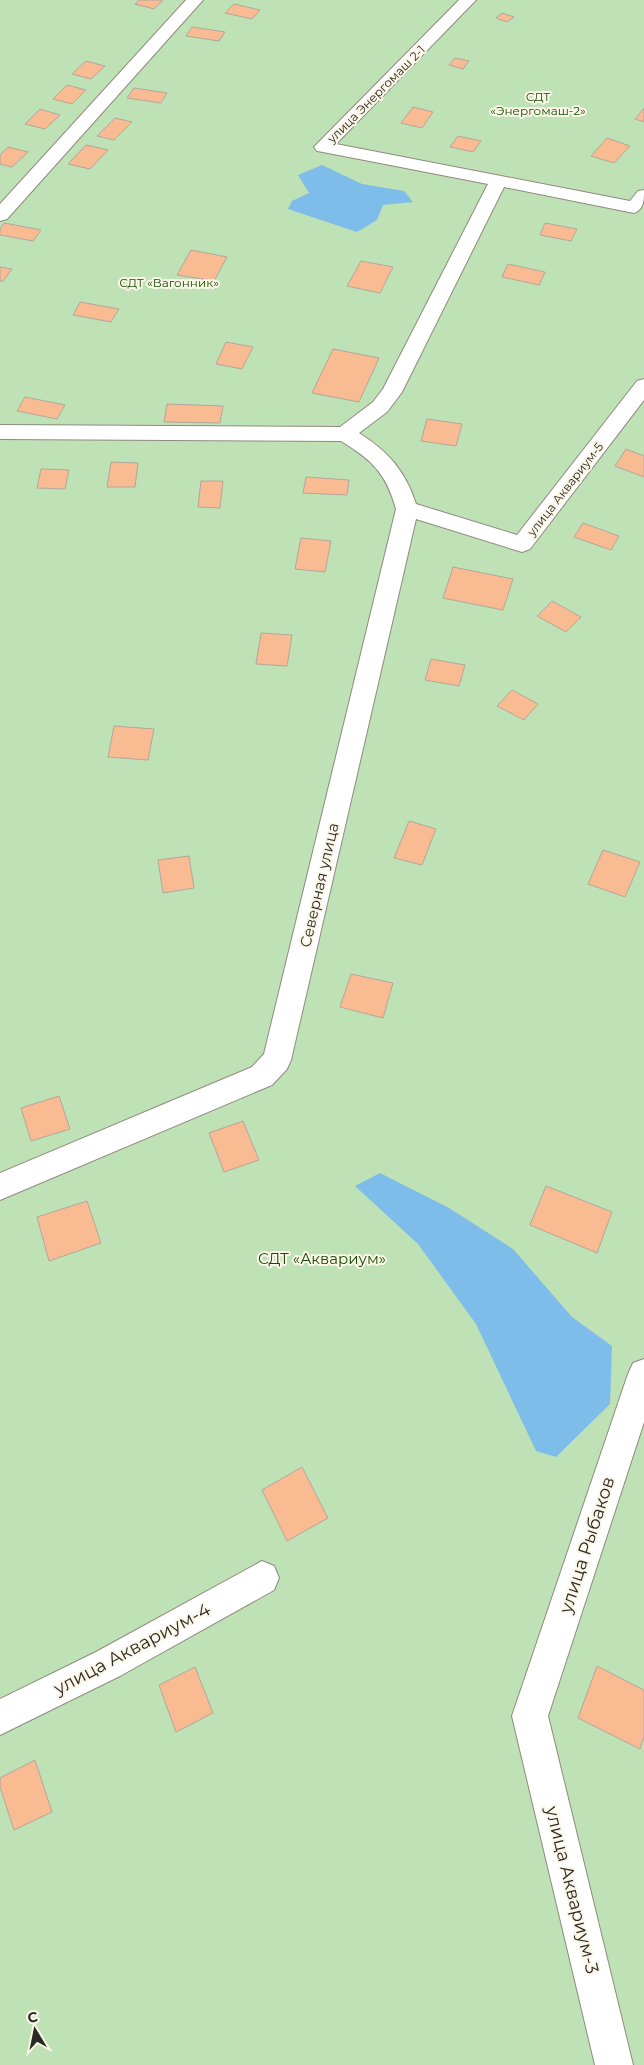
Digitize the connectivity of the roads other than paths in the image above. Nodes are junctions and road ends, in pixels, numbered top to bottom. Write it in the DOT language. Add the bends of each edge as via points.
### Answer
graph roads {
  1 [pos="195,0"];
  2 [pos="468,0"];
  3 [pos="498,182"];
  4 [pos="644,195"];
  5 [pos="0,216"];
  6 [pos="644,386"];
  7 [pos="0,432"];
  8 [pos="346,434"];
  9 [pos="407,509"];
  10 [pos="0,1187"];
  11 [pos="644,1374"];
  12 [pos="262,1578"];
  13 [pos="530,1716"];
  14 [pos="0,1717"];
  15 [pos="614,2065"];
  1 -- 5 [label="street"];
  2 -- 3 [label="street, улица Энергомаш 2-1" via="324,147"];
  3 -- 4 [label="street" via="634,207"];
  3 -- 8 [label="street" via="392,392"];
  6 -- 9 [label="street, улица Аквариум-5" via="522,544"];
  7 -- 8 [label="street"];
  8 -- 9 [label="street, Северная улица" via="384,461 400,483"];
  9 -- 10 [label="street, Северная улица" via="277,1060 262,1076"];
  11 -- 13 [label="street, улица Рыбаков"];
  12 -- 14 [label="street, улица Аквариум-4" via="108,1664"];
  13 -- 15 [label="street, улица Аквариум-3"];
}
